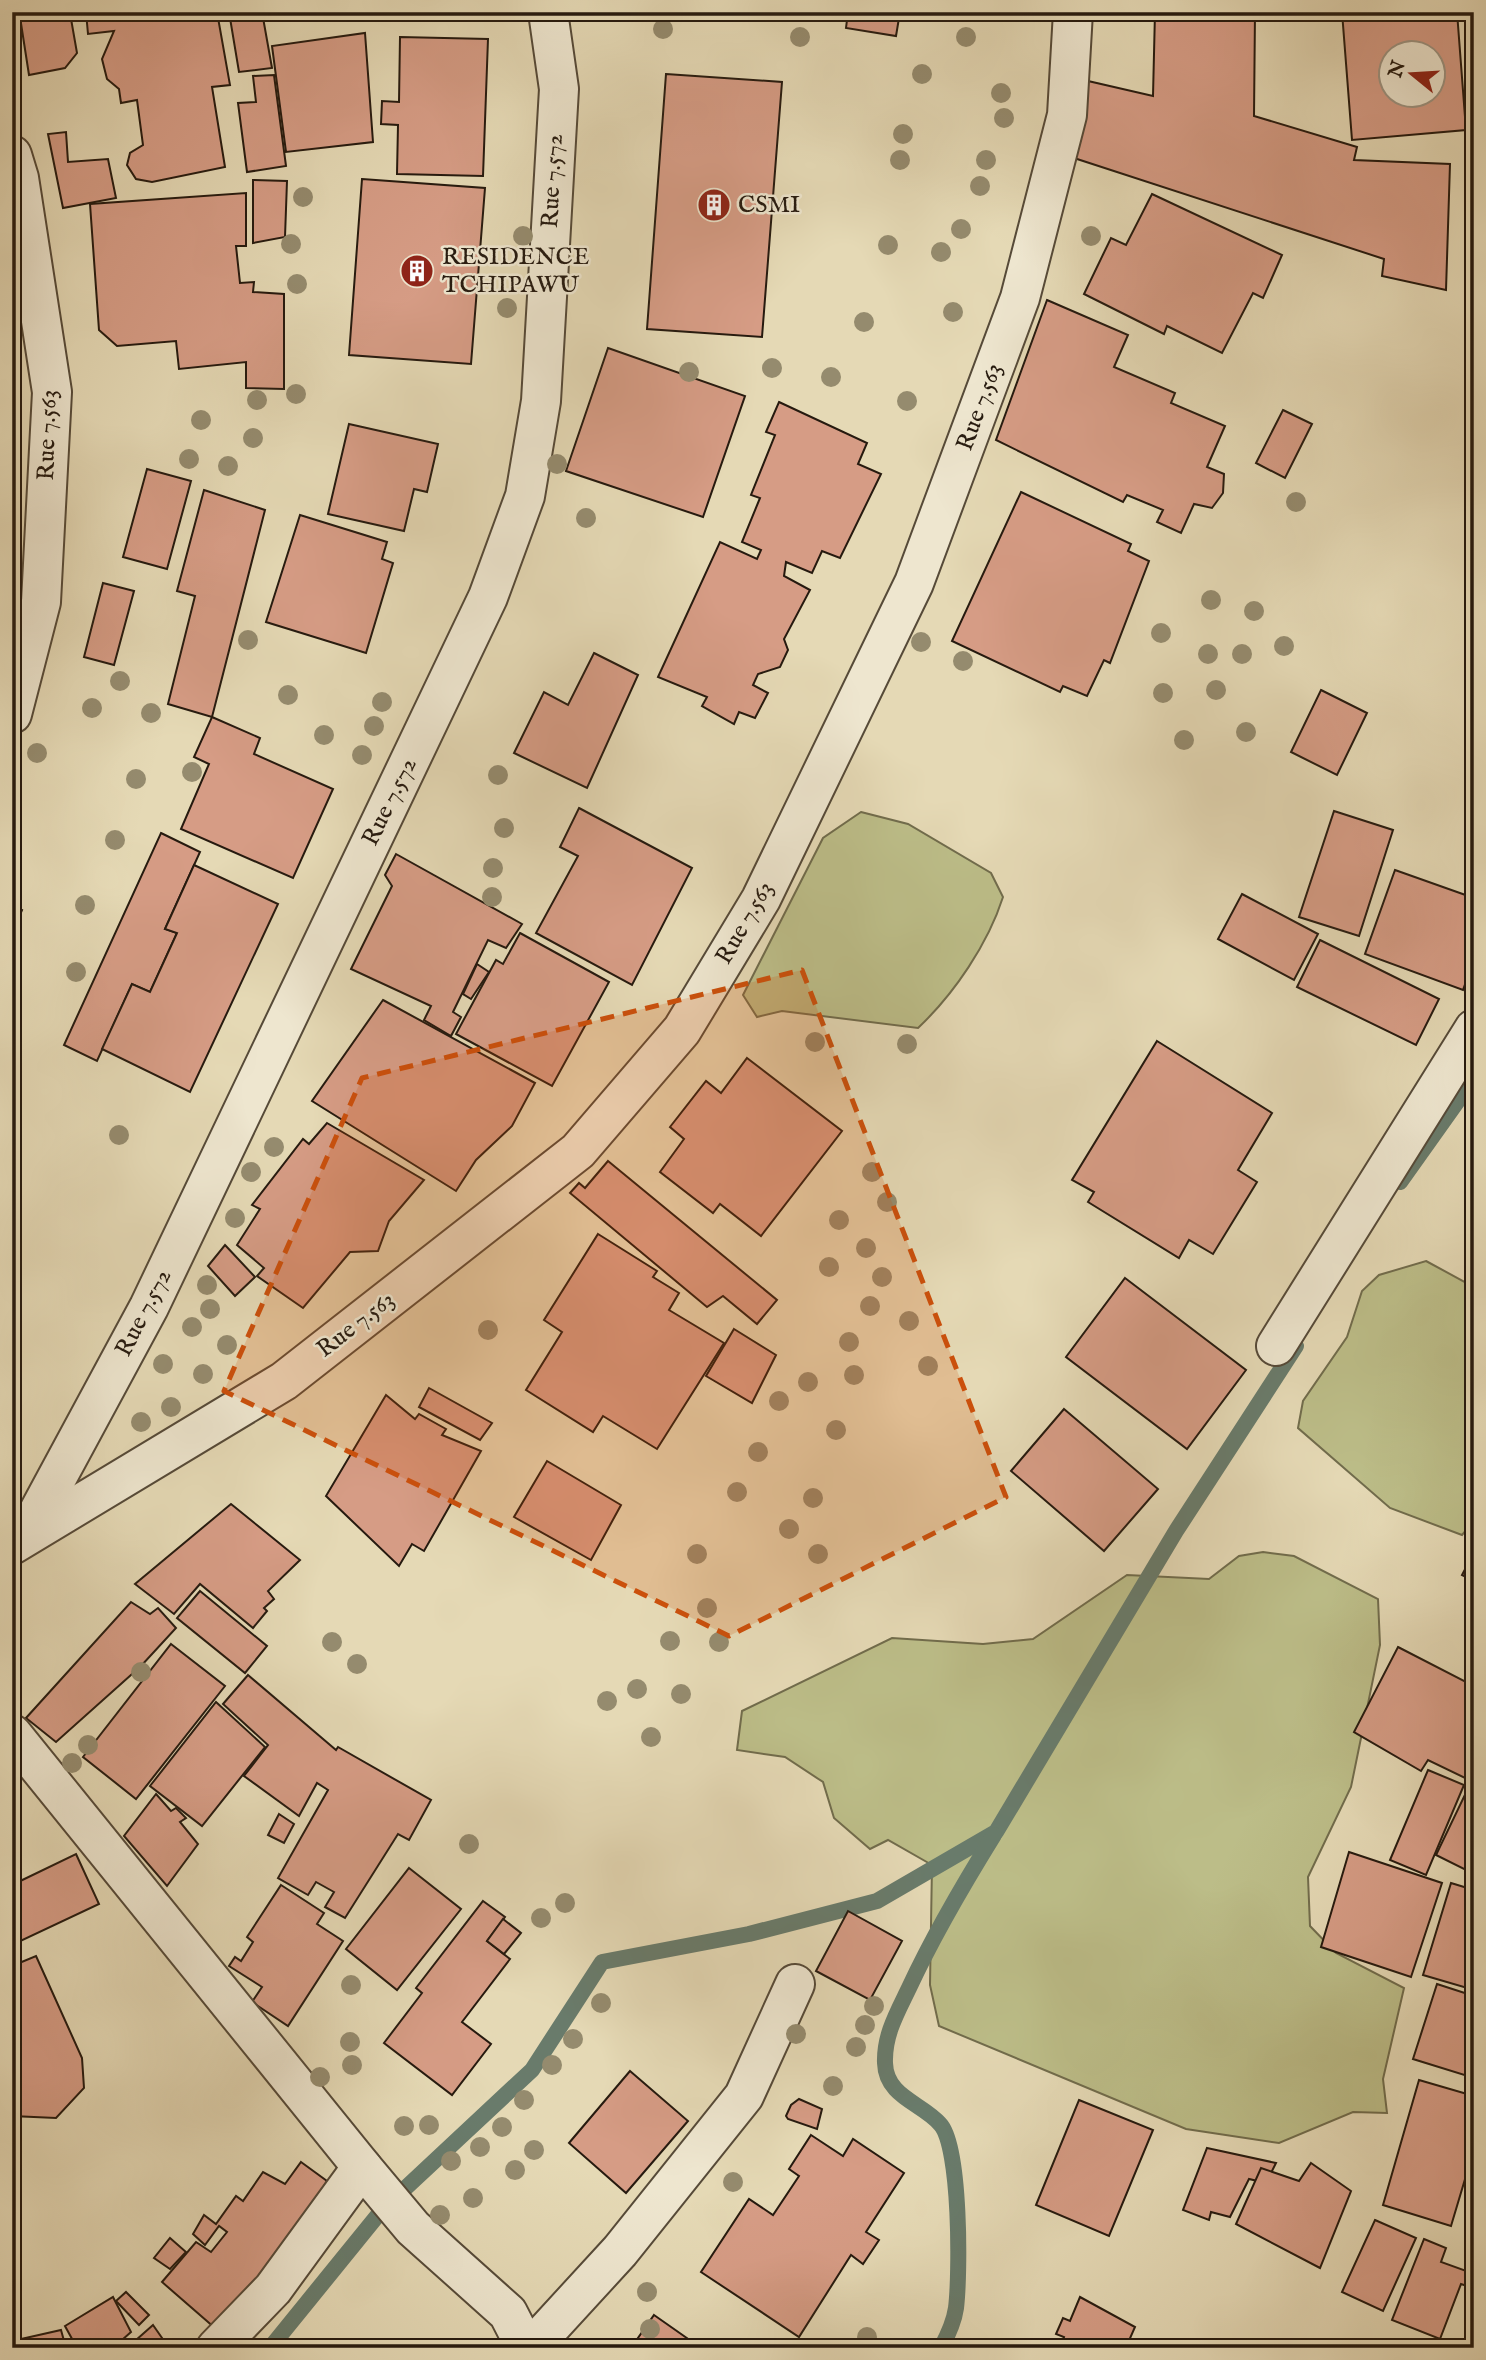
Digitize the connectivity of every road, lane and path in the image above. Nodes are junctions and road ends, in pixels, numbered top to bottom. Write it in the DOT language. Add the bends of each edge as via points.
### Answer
graph roads {
  1 [pos="548,12"];
  2 [pos="1073,12"];
  3 [pos="12,155"];
  4 [pos="12,714"];
  5 [pos="1474,1029"];
  6 [pos="1276,1346"];
  7 [pos="19,1541"];
  8 [pos="12,1734"];
  9 [pos="794,1984"];
  10 [pos="373,2180"];
  11 [pos="216,2348"];
  12 [pos="529,2348"];
  1 -- 7 [label="street, Rue 7.572" via="558,89 541,401 525,496 488,597 149,1307"];
  2 -- 7 [label="street, Rue 7.563" via="1067,115 1020,298 914,583 761,899 682,1030 578,1151 284,1381"];
  3 -- 4 [label="street, Rue 7.563" via="52,391 41,602"];
  5 -- 6 [label="street"];
  8 -- 10 [label="street"];
  9 -- 12 [label="street" via="744,2096 620,2251"];
  10 -- 11 [label="street"];
  10 -- 12 [label="street" via="413,2228 508,2313"];
}
